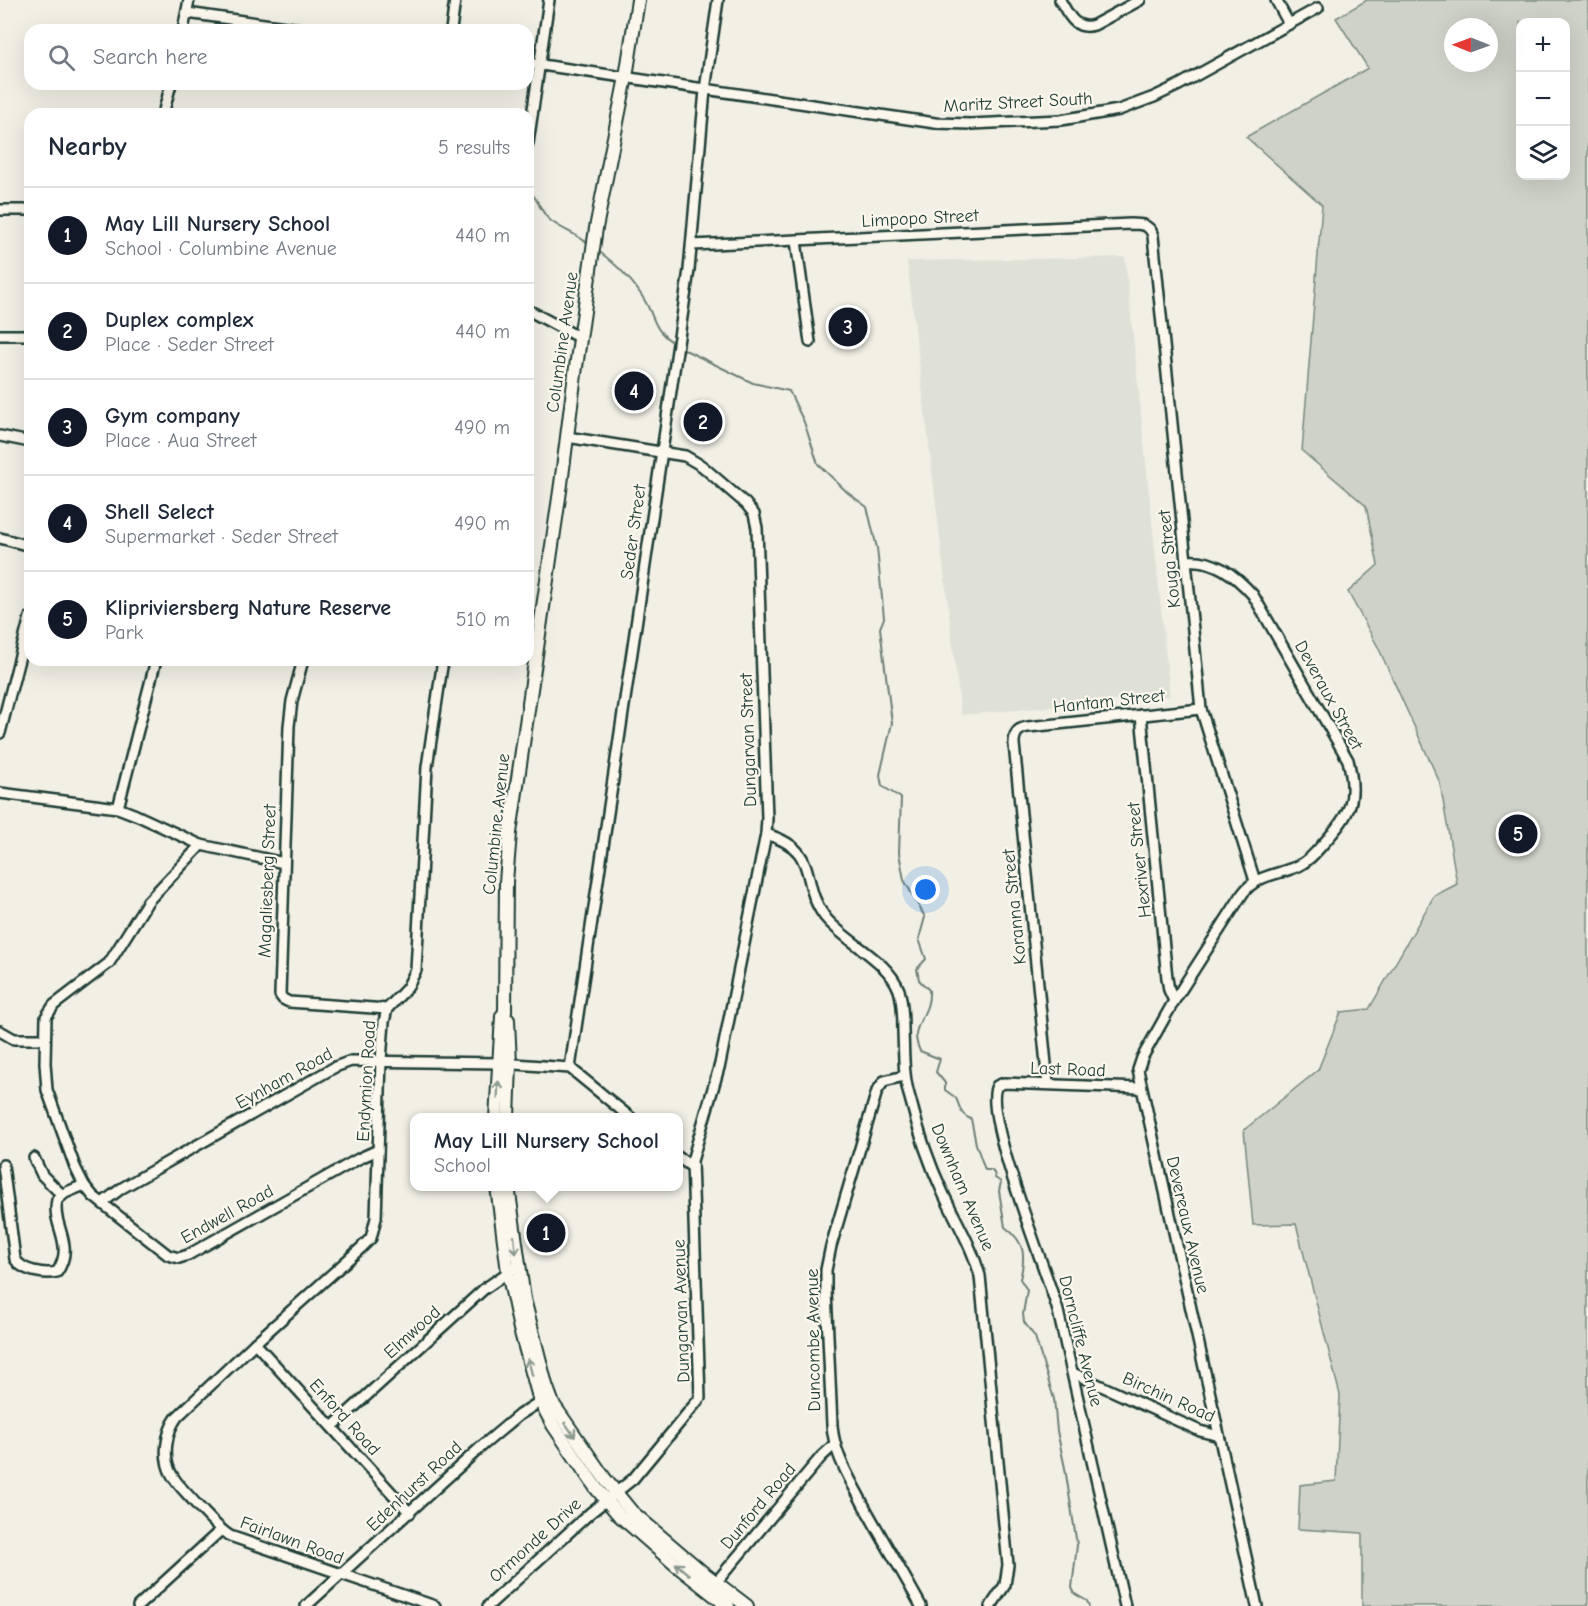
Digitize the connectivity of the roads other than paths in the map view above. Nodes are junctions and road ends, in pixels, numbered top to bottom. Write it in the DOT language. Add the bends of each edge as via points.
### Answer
graph roads {
  1 [pos="189,0"];
  2 [pos="455,0"];
  3 [pos="549,0"];
  4 [pos="638,0"];
  5 [pos="718,0"];
  6 [pos="1060,0"];
  7 [pos="1140,0"];
  8 [pos="1276,0"];
  9 [pos="1318,9"];
  10 [pos="186,13"];
  11 [pos="184,24"];
  12 [pos="264,24"];
  13 [pos="452,24"];
  14 [pos="1289,24"];
  15 [pos="534,64"];
  16 [pos="540,65"];
  17 [pos="626,77"];
  18 [pos="169,90"];
  19 [pos="705,90"];
  20 [pos="165,108"];
  21 [pos="533,108"];
  22 [pos="0,210"];
  23 [pos="24,210"];
  24 [pos="1149,227"];
  25 [pos="796,241"];
  26 [pos="692,245"];
  27 [pos="534,313"];
  28 [pos="0,335"];
  29 [pos="24,335"];
  30 [pos="580,338"];
  31 [pos="810,342"];
  32 [pos="0,436"];
  33 [pos="567,437"];
  34 [pos="24,441"];
  35 [pos="662,451"];
  36 [pos="0,538"];
  37 [pos="24,544"];
  38 [pos="1186,561"];
  39 [pos="24,636"];
  40 [pos="154,666"];
  41 [pos="302,666"];
  42 [pos="442,666"];
  43 [pos="5,695"];
  44 [pos="1201,709"];
  45 [pos="1141,715"];
  46 [pos="1020,729"];
  47 [pos="0,733"];
  48 [pos="0,793"];
  49 [pos="118,808"];
  50 [pos="765,834"];
  51 [pos="201,845"];
  52 [pos="284,863"];
  53 [pos="1255,881"];
  54 [pos="1174,1001"];
  55 [pos="387,1009"];
  56 [pos="0,1032"];
  57 [pos="45,1039"];
  58 [pos="381,1060"];
  59 [pos="505,1064"];
  60 [pos="570,1068"];
  61 [pos="904,1076"];
  62 [pos="1048,1084"];
  63 [pos="996,1087"];
  64 [pos="1140,1088"];
  65 [pos="497,1113"];
  66 [pos="508,1113"];
  67 [pos="625,1113"];
  68 [pos="378,1150"];
  69 [pos="34,1158"];
  70 [pos="683,1161"];
  71 [pos="3,1165"];
  72 [pos="692,1167"];
  73 [pos="84,1185"];
  74 [pos="498,1191"];
  75 [pos="508,1191"];
  76 [pos="62,1195"];
  77 [pos="102,1203"];
  78 [pos="513,1269"];
  79 [pos="255,1343"];
  80 [pos="1073,1372"];
  81 [pos="545,1398"];
  82 [pos="333,1427"];
  83 [pos="170,1428"];
  84 [pos="1219,1436"];
  85 [pos="834,1445"];
  86 [pos="611,1497"];
  87 [pos="410,1513"];
  88 [pos="221,1530"];
  89 [pos="340,1574"];
  90 [pos="712,1587"];
  91 [pos="138,1606"];
  92 [pos="306,1606"];
  93 [pos="435,1606"];
  94 [pos="488,1606"];
  95 [pos="728,1606"];
  96 [pos="747,1606"];
  97 [pos="921,1606"];
  98 [pos="991,1606"];
  99 [pos="1125,1606"];
  100 [pos="1257,1606"];
  1 -- 10 [label="street"];
  2 -- 13 [label="street"];
  3 -- 16 [label="street"];
  4 -- 17 [label="main road, Columbine Avenue"];
  5 -- 19 [label="street, Seder Street"];
  6 -- 7 [label="street" via="1071,18 1086,27"];
  8 -- 14 [label="street"];
  9 -- 14 [label="street, Maritz Street South"];
  10 -- 11 [label="street"];
  10 -- 12 [label="street"];
  14 -- 19 [label="street, Maritz Street South" via="1154,97 1119,110 1061,120 935,123"];
  15 -- 16 [label="street, Maritz Street South"];
  16 -- 17 [label="street, Maritz Street South"];
  16 -- 21 [label="street"];
  17 -- 19 [label="street, Maritz Street South"];
  17 -- 30 [label="main road, Columbine Avenue" via="598,217"];
  18 -- 20 [label="street"];
  19 -- 26 [label="street, Seder Street"];
  22 -- 23 [label="street"];
  24 -- 25 [label="street, Limpopo Street" via="1130,224"];
  24 -- 38 [label="street, Kouga Street"];
  25 -- 26 [label="street, Limpopo Street"];
  25 -- 31 [label="street"];
  26 -- 35 [label="street, Seder Street"];
  27 -- 30 [label="street"];
  28 -- 29 [label="street"];
  30 -- 33 [label="main road, Columbine Avenue"];
  32 -- 34 [label="street"];
  33 -- 35 [label="street, Dungarvan Street"];
  33 -- 59 [label="main road, Columbine Avenue" via="509,842"];
  35 -- 50 [label="street, Dungarvan Street" via="685,456 702,466 746,504 755,518 767,802"];
  35 -- 60 [label="street, Seder Street"];
  36 -- 37 [label="street"];
  38 -- 44 [label="street, Kouga Street"];
  38 -- 53 [label="street, Deveraux Street" via="1214,564 1253,595 1348,760 1352,775 1347,814 1329,837 1300,865"];
  39 -- 43 [label="street"];
  40 -- 49 [label="street"];
  41 -- 52 [label="street, Magaliesberg Street" via="290,713"];
  42 -- 55 [label="street, Endymion Road" via="427,767 416,970 408,988"];
  43 -- 47 [label="street"];
  44 -- 45 [label="street, Hantam Street"];
  44 -- 53 [label="street, Kouga Street"];
  45 -- 46 [label="street, Hantam Street"];
  45 -- 54 [label="street, Hexriver Street" via="1168,985"];
  46 -- 62 [label="street, Koranna Street" via="1014,744"];
  48 -- 49 [label="street"];
  49 -- 51 [label="street"];
  50 -- 61 [label="street, Downham Avenue" via="795,847 823,914 894,982 901,1000"];
  50 -- 72 [label="street, Dungarvan Street" via="720,1064"];
  51 -- 52 [label="street"];
  51 -- 57 [label="street, Endwell Road" via="142,909 109,963 51,1008 46,1017"];
  52 -- 55 [label="street, Magaliesberg Street" via="279,988 283,999"];
  53 -- 54 [label="street, Devereaux Avenue" via="1243,893"];
  54 -- 64 [label="street, Devereaux Avenue" via="1138,1066"];
  55 -- 58 [label="street, Endymion Road"];
  56 -- 57 [label="street" via="18,1040"];
  57 -- 73 [label="street, Endwell Road" via="49,1097"];
  58 -- 59 [label="street, Eynham Road"];
  58 -- 68 [label="street, Endymion Road"];
  58 -- 77 [label="street, Eynham Road" via="351,1061 335,1067"];
  59 -- 60 [label="street, Eynham Road"];
  65 -- 59 [label="main road, Columbine Avenue, one-way"];
  59 -- 66 [label="main road, Columbine Avenue"];
  60 -- 67 [label="street"];
  61 -- 85 [label="street, Duncombe Avenue" via="884,1081 879,1087 828,1257 826,1291"];
  61 -- 98 [label="street, Downham Avenue" via="934,1170 972,1249 980,1276 1008,1558 1005,1584"];
  62 -- 63 [label="street, Last Road" via="1004,1083"];
  62 -- 64 [label="street, Last Road"];
  63 -- 80 [label="street, Dorncliffe Avenue" via="995,1105 1003,1149 1053,1290"];
  64 -- 84 [label="street, Devereaux Avenue"];
  68 -- 77 [label="street, Endwell Road" via="179,1258 168,1255"];
  68 -- 79 [label="street, Endymion Road" via="376,1218 370,1238"];
  69 -- 76 [label="street" via="42,1174"];
  70 -- 72 [label="street"];
  71 -- 76 [label="street" via="12,1245 20,1266 57,1272 65,1247 56,1206"];
  72 -- 86 [label="street, Dungarvan Avenue" via="701,1395 639,1472"];
  73 -- 76 [label="street"];
  73 -- 77 [label="street, Endwell Road"];
  74 -- 78 [label="main road"];
  75 -- 78 [label="main road, one-way"];
  78 -- 81 [label="main road" via="528,1316"];
  78 -- 82 [label="street, Elmwood" via="484,1289"];
  79 -- 82 [label="street, Enford Road"];
  79 -- 83 [label="street, Endymion Road"];
  80 -- 84 [label="street, Birchin Road" via="1200,1431"];
  80 -- 99 [label="street, Dorncliffe Avenue"];
  81 -- 86 [label="main road" via="560,1415"];
  81 -- 87 [label="street, Edenhurst Road" via="482,1446"];
  82 -- 87 [label="street, Enford Road"];
  83 -- 88 [label="street, Fairlawn Road" via="167,1454 171,1475"];
  84 -- 100 [label="street, Devereaux Avenue"];
  85 -- 90 [label="street, Dunford Road"];
  85 -- 97 [label="street, Duncombe Avenue"];
  86 -- 90 [label="main road"];
  86 -- 94 [label="street, Ormonde Drive"];
  87 -- 89 [label="street, Edenhurst Road"];
  88 -- 89 [label="street, Fairlawn Road" via="236,1539"];
  88 -- 91 [label="street"];
  89 -- 92 [label="street, Edenhurst Road"];
  89 -- 93 [label="street, Fairlawn Road"];
  90 -- 95 [label="main road"];
  90 -- 96 [label="main road"];
}
